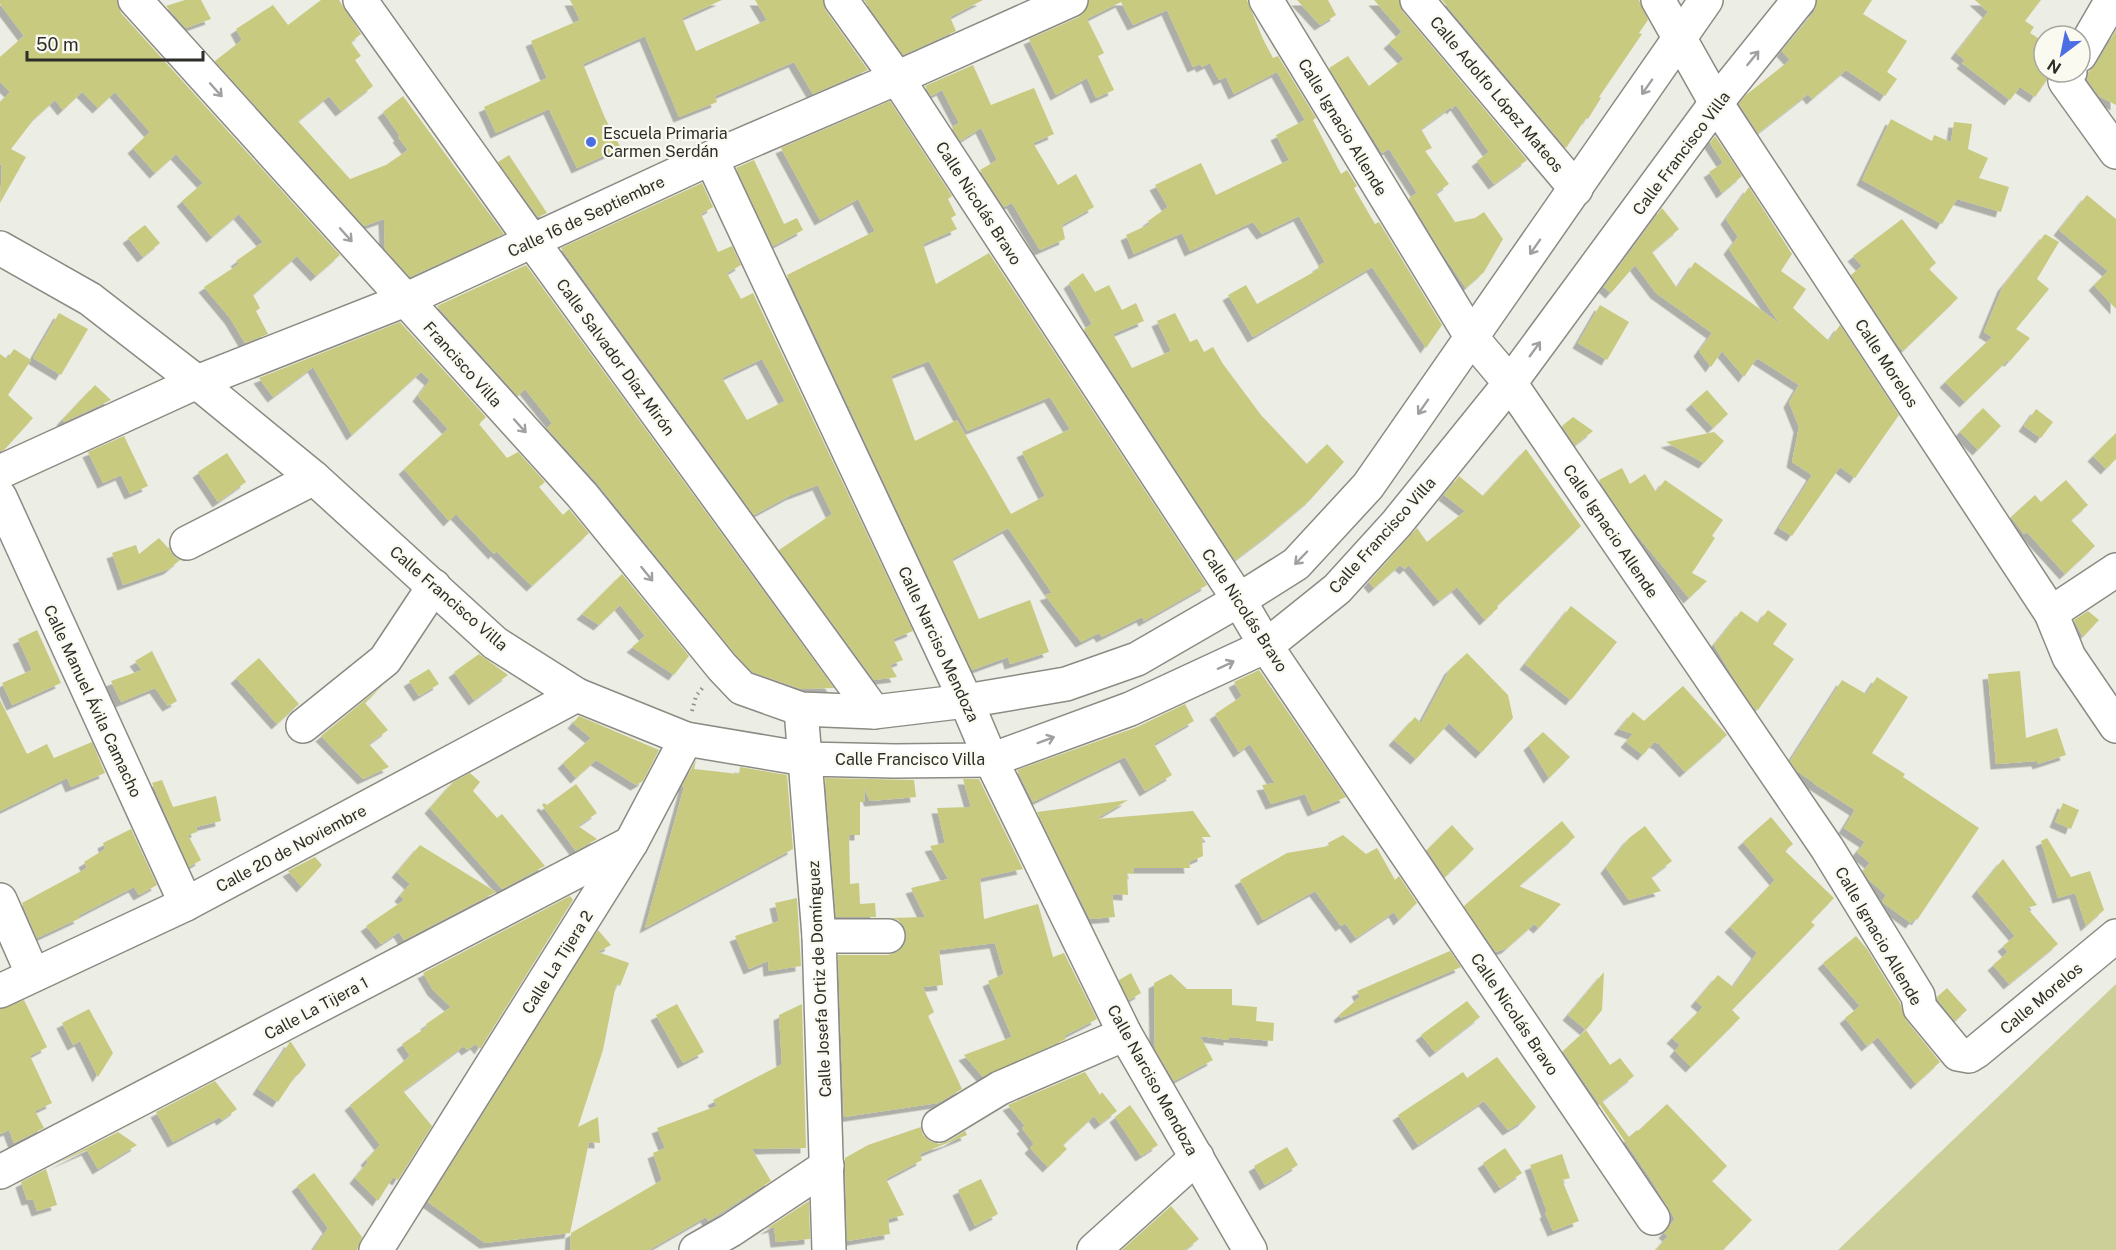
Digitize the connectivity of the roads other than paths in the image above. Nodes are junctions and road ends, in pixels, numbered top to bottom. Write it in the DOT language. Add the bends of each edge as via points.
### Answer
graph roads {
  1 [pos="135,0"];
  2 [pos="360,0"];
  3 [pos="841,0"];
  4 [pos="1071,0"];
  5 [pos="1266,0"];
  6 [pos="1417,0"];
  7 [pos="1658,0"];
  8 [pos="1706,0"];
  9 [pos="1799,0"];
  10 [pos="2112,0"];
  11 [pos="2092,34"];
  12 [pos="1680,39"];
  13 [pos="897,78"];
  14 [pos="2080,84"];
  15 [pos="1716,103"];
  16 [pos="2116,152"];
  17 [pos="711,158"];
  18 [pos="1576,189"];
  19 [pos="532,241"];
  20 [pos="0,248"];
  21 [pos="405,300"];
  22 [pos="1472,338"];
  23 [pos="197,382"];
  24 [pos="1510,383"];
  25 [pos="0,472"];
  26 [pos="314,478"];
  27 [pos="0,498"];
  28 [pos="187,543"];
  29 [pos="2116,570"];
  30 [pos="434,586"];
  31 [pos="1239,600"];
  32 [pos="2051,613"];
  33 [pos="1266,646"];
  34 [pos="577,695"];
  35 [pos="966,701"];
  36 [pos="801,709"];
  37 [pos="874,712"];
  38 [pos="303,726"];
  39 [pos="2116,726"];
  40 [pos="686,739"];
  41 [pos="805,759"];
  42 [pos="991,760"];
  43 [pos="632,843"];
  44 [pos="0,900"];
  45 [pos="186,904"];
  46 [pos="819,936"];
  47 [pos="888,936"];
  48 [pos="2116,936"];
  49 [pos="33,975"];
  50 [pos="0,991"];
  51 [pos="1125,1034"];
  52 [pos="1963,1056"];
  53 [pos="939,1125"];
  54 [pos="1197,1157"];
  55 [pos="827,1166"];
  56 [pos="0,1173"];
  57 [pos="1653,1218"];
  58 [pos="376,1250"];
  59 [pos="696,1250"];
  60 [pos="829,1250"];
  61 [pos="1094,1250"];
  62 [pos="1250,1250"];
  1 -- 21 [label="street, Francisco Villa, one-way"];
  2 -- 19 [label="street, Calle Salvador Díaz Mirón"];
  3 -- 13 [label="street, Calle Nicolás Bravo"];
  4 -- 13 [label="street, Calle 16 de Septiembre"];
  5 -- 22 [label="street, Calle Ignacio Allende"];
  6 -- 18 [label="street, Calle Adolfo López Mateos"];
  7 -- 12 [label="street, Calle Morelos"];
  8 -- 12 [label="street"];
  15 -- 9 [label="street, Calle Francisco Villa, one-way"];
  10 -- 11 [label="street"];
  12 -- 15 [label="street, Calle Morelos"];
  12 -- 18 [label="street, one-way"];
  13 -- 17 [label="street, Calle 16 de Septiembre"];
  13 -- 31 [label="street, Calle Nicolás Bravo"];
  14 -- 16 [label="street"];
  24 -- 15 [label="street, Calle Francisco Villa, one-way"];
  15 -- 32 [label="street, Calle Morelos"];
  17 -- 19 [label="street, Calle 16 de Septiembre"];
  17 -- 35 [label="street, Calle Narciso Mendoza"];
  18 -- 22 [label="street, one-way"];
  19 -- 21 [label="street, Calle 16 de Septiembre"];
  19 -- 37 [label="street, Calle Salvador Díaz Mirón"];
  20 -- 23 [label="street, Calle Francisco Villa" via="90,299"];
  21 -- 23 [label="street, Calle 16 de Septiembre"];
  21 -- 36 [label="street, Francisco Villa, one-way" via="582,495 742,688"];
  22 -- 24 [label="street, Calle Ignacio Allende"];
  22 -- 31 [label="street, one-way" via="1368,486 1296,564"];
  23 -- 25 [label="street, Calle 16 de Septiembre"];
  23 -- 26 [label="street, Calle Francisco Villa"];
  24 -- 33 [label="street, Calle Francisco Villa" via="1397,523 1337,589"];
  24 -- 52 [label="street, Calle Ignacio Allende" via="1827,848 1918,996 1920,1008"];
  26 -- 28 [label="street"];
  26 -- 30 [label="street, Calle Francisco Villa"];
  27 -- 45 [label="street, Calle Manuel Ávila Camacho"];
  29 -- 32 [label="street"];
  30 -- 34 [label="street, Calle Francisco Villa" via="495,643"];
  30 -- 38 [label="street" via="385,660"];
  31 -- 33 [label="street, Calle Nicolás Bravo"];
  31 -- 35 [label="street" via="1137,659 1066,684"];
  32 -- 39 [label="street, Calle Morelos" via="2069,657"];
  42 -- 33 [label="street, Calle Francisco Villa, one-way" via="1130,709"];
  33 -- 57 [label="street, Calle Nicolás Bravo"];
  34 -- 40 [label="street, Calle Francisco Villa"];
  34 -- 45 [label="street, Calle 20 de Noviembre"];
  35 -- 37 [label="street"];
  35 -- 42 [label="street, Calle Narciso Mendoza"];
  36 -- 37 [label="street"];
  36 -- 41 [label="street, Calle Josefa Ortiz de Domínguez"];
  40 -- 41 [label="street, Calle Francisco Villa"];
  40 -- 43 [label="street, Calle La Tijera 2"];
  41 -- 42 [label="street, Calle Francisco Villa"];
  41 -- 46 [label="street, Calle Josefa Ortiz de Domínguez"];
  42 -- 51 [label="street, Calle Narciso Mendoza"];
  43 -- 56 [label="street, Calle La Tijera 1"];
  43 -- 58 [label="street, Calle La Tijera 2"];
  44 -- 49 [label="street"];
  45 -- 49 [label="street, Calle 20 de Noviembre"];
  46 -- 47 [label="street"];
  46 -- 55 [label="street, Calle Josefa Ortiz de Domínguez"];
  48 -- 52 [label="street, Calle Morelos" via="1977,1050"];
  49 -- 50 [label="street, Calle 20 de Noviembre"];
  51 -- 53 [label="street" via="1000,1088"];
  51 -- 54 [label="street, Calle Narciso Mendoza"];
  54 -- 61 [label="street"];
  54 -- 62 [label="street, Calle Narciso Mendoza"];
  55 -- 59 [label="street"];
  55 -- 60 [label="street, Calle Josefa Ortiz de Domínguez"];
}
